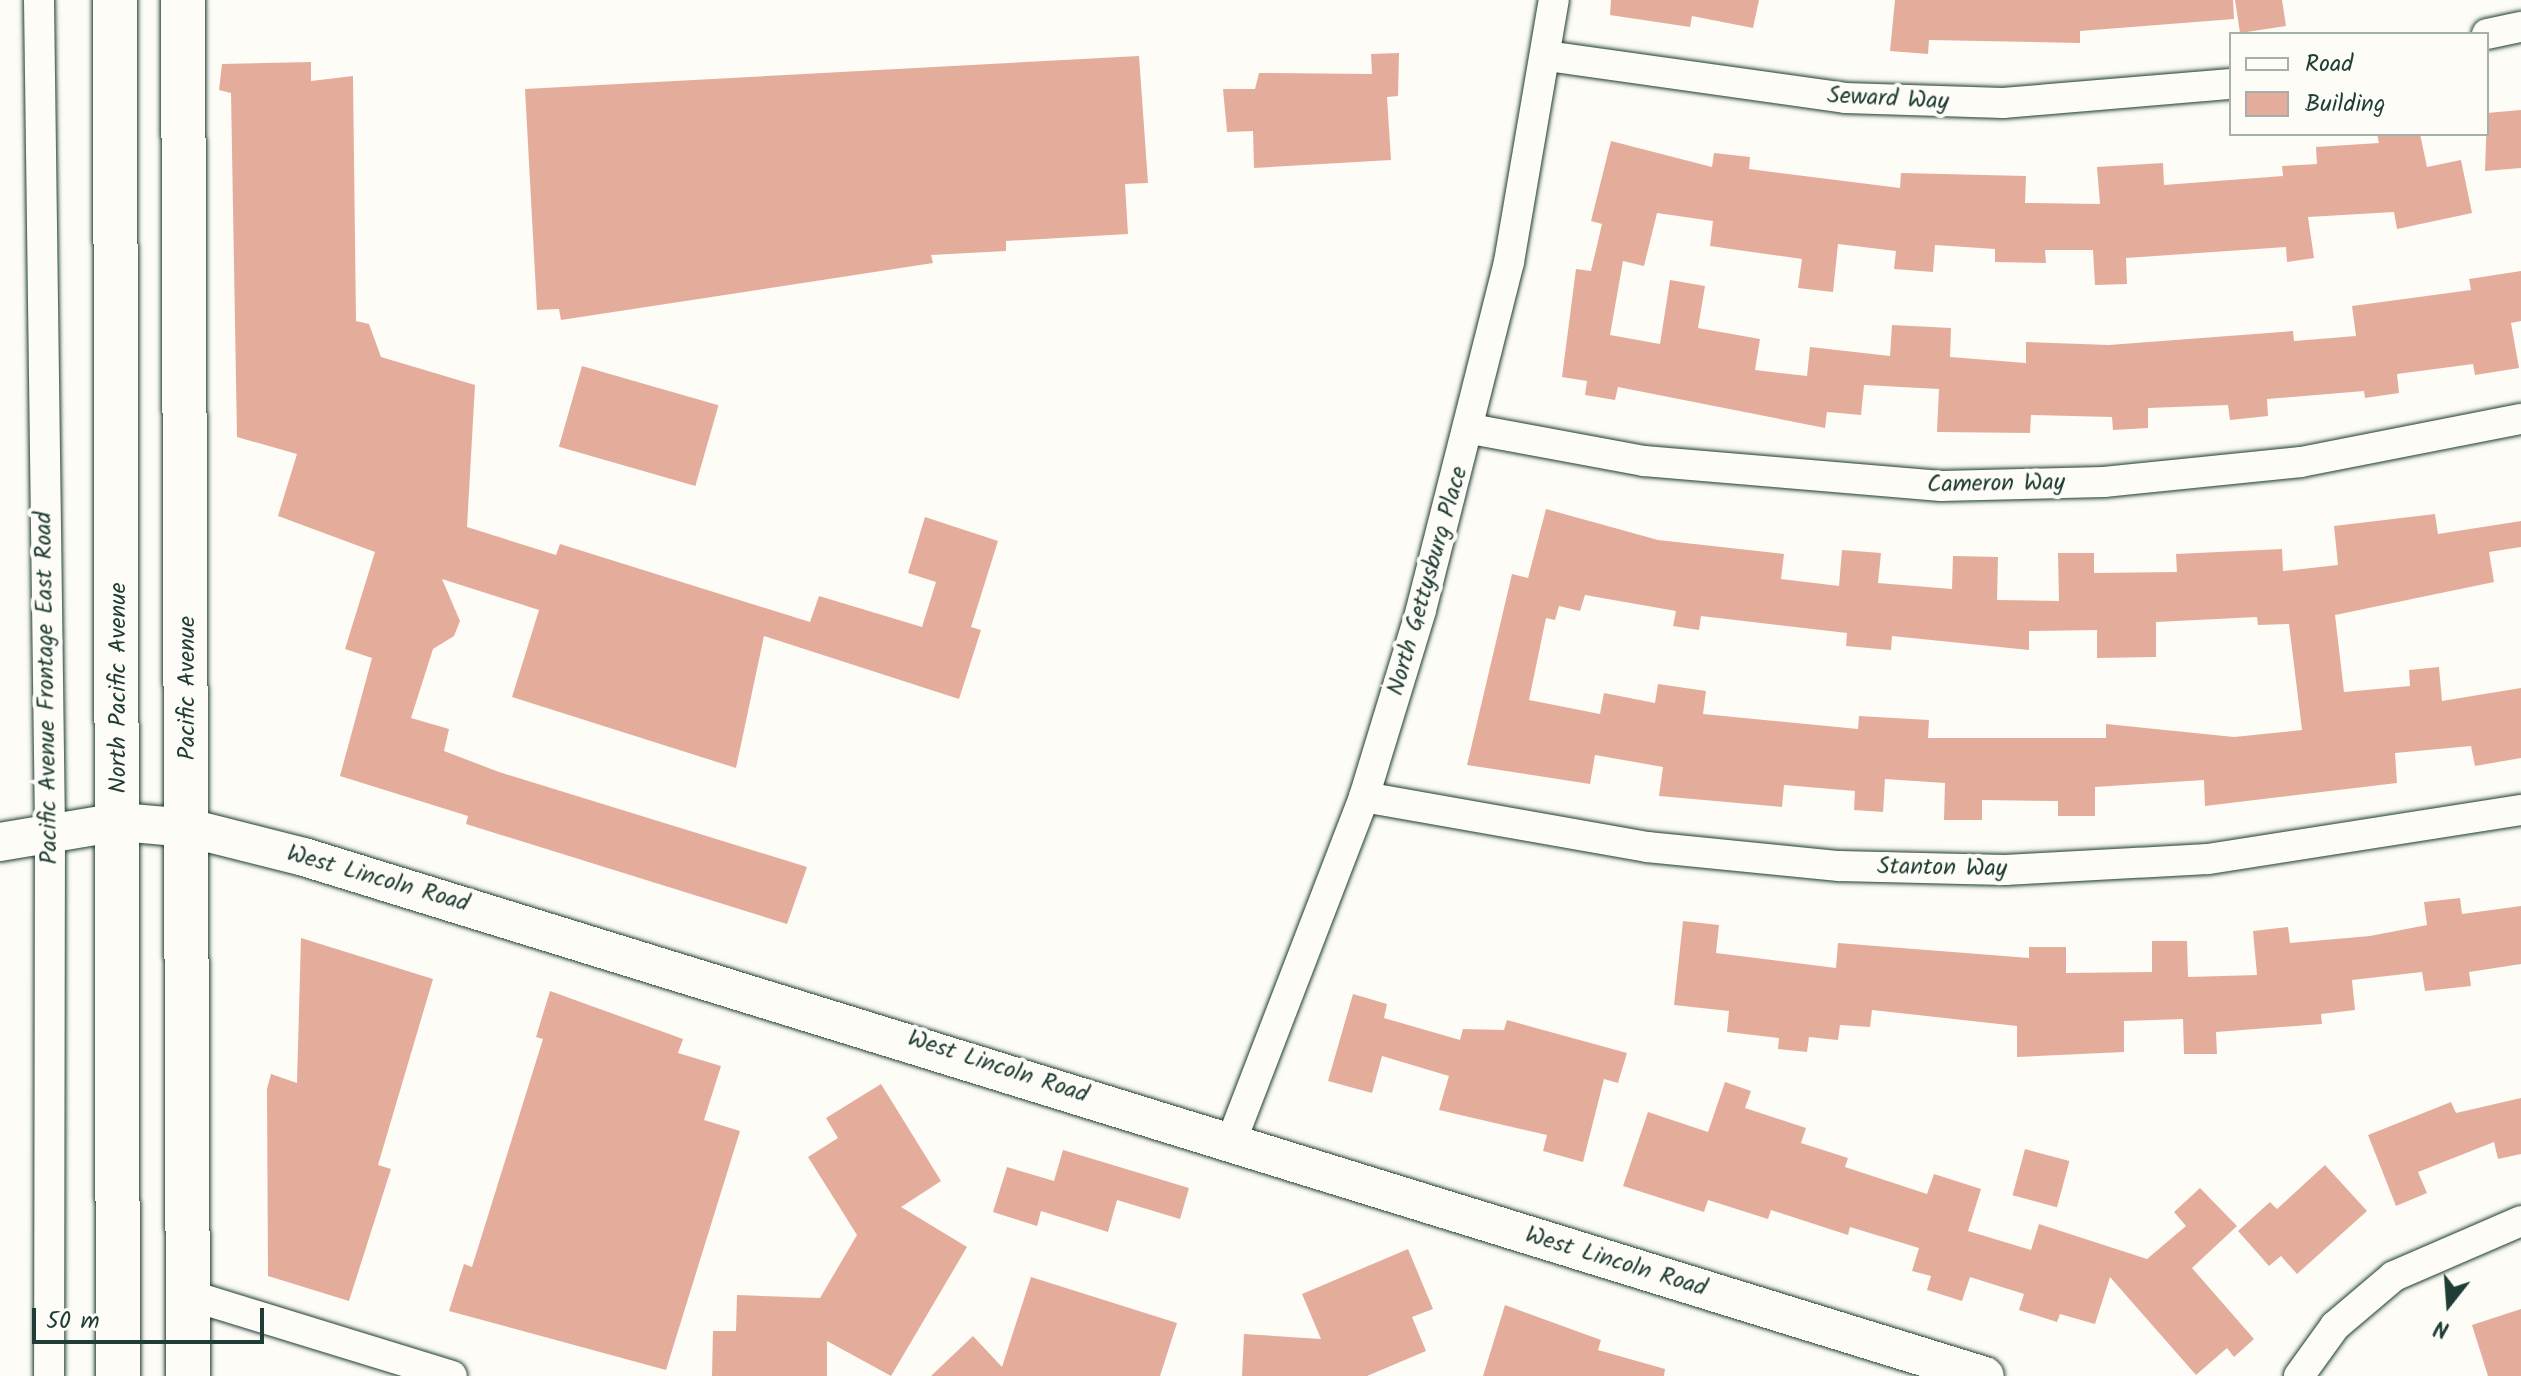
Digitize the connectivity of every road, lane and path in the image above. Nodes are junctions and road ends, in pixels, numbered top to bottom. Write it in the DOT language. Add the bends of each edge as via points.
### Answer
graph roads {
  1 [pos="39,0"];
  2 [pos="115,0"];
  3 [pos="183,0"];
  4 [pos="1554,0"];
  5 [pos="2521,27"];
  6 [pos="2489,34"];
  7 [pos="1547,56"];
  8 [pos="2229,84"];
  9 [pos="2521,419"];
  10 [pos="1471,429"];
  11 [pos="1364,797"];
  12 [pos="2521,810"];
  13 [pos="120,822"];
  14 [pos="189,828"];
  15 [pos="50,830"];
  16 [pos="0,842"];
  17 [pos="1231,1142"];
  18 [pos="2521,1221"];
  19 [pos="189,1295"];
  20 [pos="49,1376"];
  21 [pos="118,1376"];
  22 [pos="188,1376"];
  23 [pos="452,1376"];
  24 [pos="1985,1376"];
  25 [pos="2299,1376"];
  1 -- 15 [label="street, Pacific Avenue Frontage East Road"];
  2 -- 13 [label="main road, North Pacific Avenue"];
  3 -- 14 [label="main road, Pacific Avenue"];
  4 -- 7 [label="street, North Gettysburg Place"];
  5 -- 6 [label="street"];
  7 -- 8 [label="street, Seward Way" via="1845,98 2003,103"];
  7 -- 10 [label="street, North Gettysburg Place"];
  9 -- 10 [label="street, Cameron Way" via="2301,462 2104,482 1941,486 1644,461"];
  10 -- 11 [label="street, North Gettysburg Place"];
  11 -- 12 [label="street, Stanton Way" via="1647,847 1839,866 2005,870 2208,859"];
  11 -- 17 [label="street, North Gettysburg Place"];
  13 -- 14 [label="street, West Lincoln Road"];
  13 -- 15 [label="street, West Lincoln Road"];
  13 -- 21 [label="main road, North Pacific Avenue"];
  14 -- 17 [label="street, West Lincoln Road" via="447,899"];
  14 -- 19 [label="main road, Pacific Avenue"];
  15 -- 16 [label="street, West Lincoln Road"];
  15 -- 20 [label="street, Pacific Avenue Frontage East Road"];
  17 -- 24 [label="street, West Lincoln Road"];
  18 -- 25 [label="street" via="2394,1276 2335,1326"];
  19 -- 22 [label="main road, Pacific Avenue"];
  19 -- 23 [label="street"];
}
